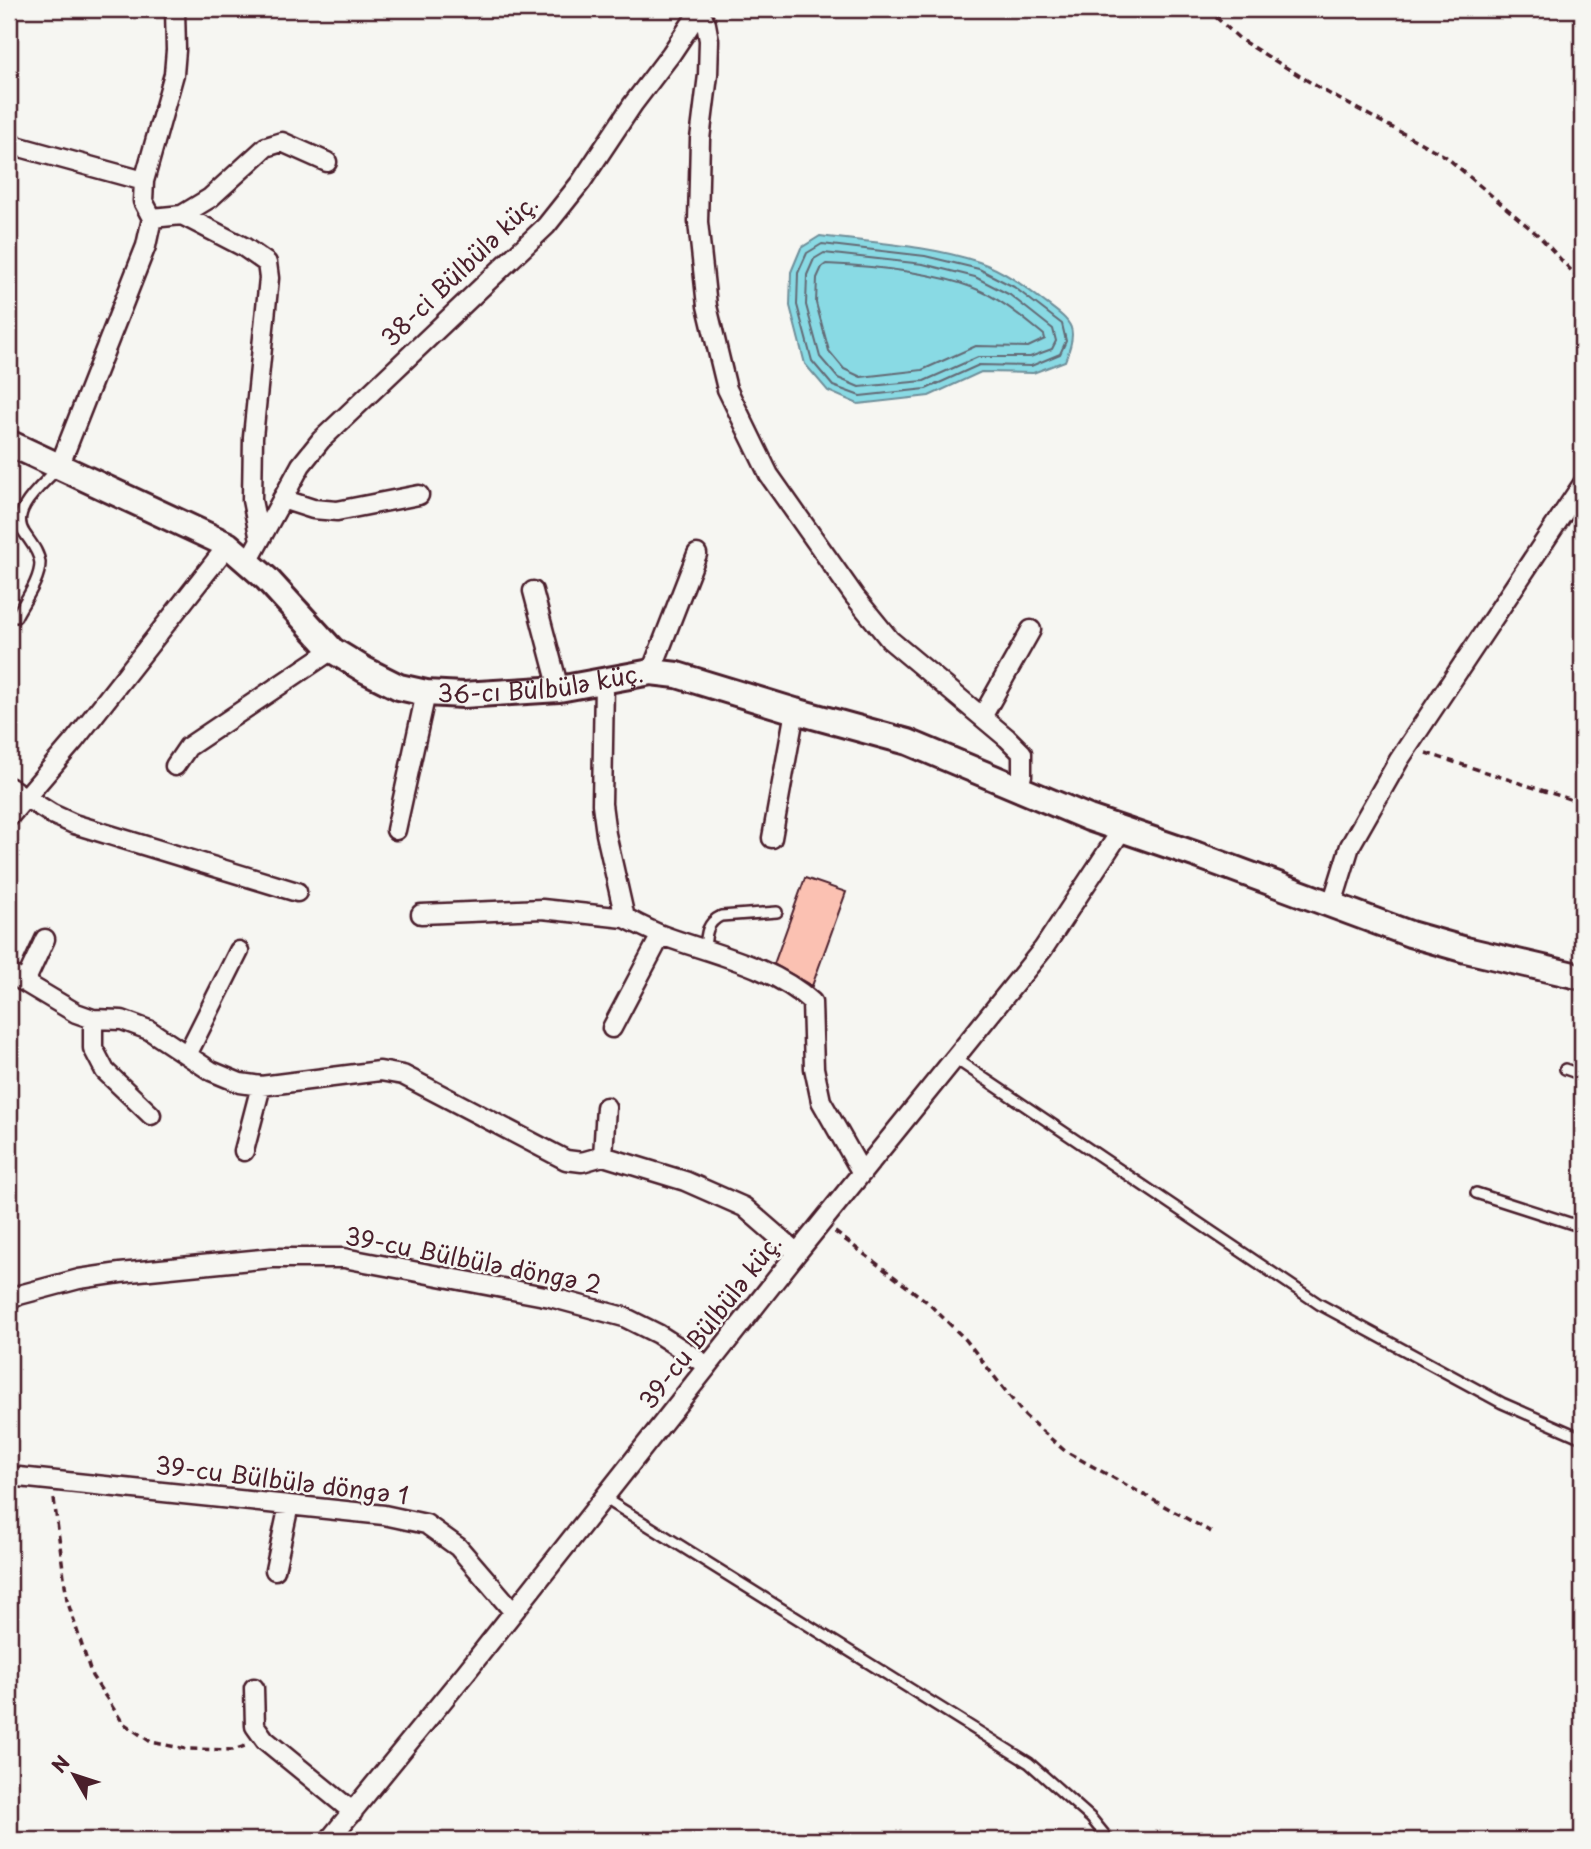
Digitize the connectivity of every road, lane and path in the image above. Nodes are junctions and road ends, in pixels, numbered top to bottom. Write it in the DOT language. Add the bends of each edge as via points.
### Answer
graph roads {
  1 [pos="175,9"];
  2 [pos="700,9"];
  3 [pos="1207,9"];
  4 [pos="9,144"];
  5 [pos="327,162"];
  6 [pos="144,181"];
  7 [pos="182,215"];
  8 [pos="152,218"];
  9 [pos="1582,282"];
  10 [pos="9,443"];
  11 [pos="59,467"];
  12 [pos="1582,485"];
  13 [pos="419,495"];
  14 [pos="282,499"];
  15 [pos="260,540"];
  16 [pos="228,545"];
  17 [pos="697,554"];
  18 [pos="248,562"];
  19 [pos="533,591"];
  20 [pos="16,617"];
  21 [pos="1031,630"];
  22 [pos="332,650"];
  23 [pos="651,673"];
  24 [pos="604,683"];
  25 [pos="559,689"];
  26 [pos="426,693"];
  27 [pos="795,711"];
  28 [pos="982,717"];
  29 [pos="1408,747"];
  30 [pos="175,766"];
  31 [pos="9,787"];
  32 [pos="1020,787"];
  33 [pos="24,798"];
  34 [pos="1582,803"];
  35 [pos="9,817"];
  36 [pos="1123,828"];
  37 [pos="396,830"];
  38 [pos="772,838"];
  39 [pos="297,892"];
  40 [pos="1332,904"];
  41 [pos="777,912"];
  42 [pos="421,915"];
  43 [pos="625,918"];
  44 [pos="661,935"];
  45 [pos="45,939"];
  46 [pos="705,950"];
  47 [pos="239,951"];
  48 [pos="9,973"];
  49 [pos="1582,977"];
  50 [pos="25,982"];
  51 [pos="93,1019"];
  52 [pos="612,1028"];
  53 [pos="187,1055"];
  54 [pos="954,1058"];
  55 [pos="1565,1069"];
  56 [pos="1582,1075"];
  57 [pos="261,1086"];
  58 [pos="606,1107"];
  59 [pos="151,1115"];
  60 [pos="244,1152"];
  61 [pos="603,1156"];
  62 [pos="862,1173"];
  63 [pos="1476,1193"];
  64 [pos="822,1222"];
  65 [pos="1582,1227"];
  66 [pos="797,1253"];
  67 [pos="9,1300"];
  68 [pos="708,1366"];
  69 [pos="1582,1438"];
  70 [pos="9,1476"];
  71 [pos="51,1480"];
  72 [pos="604,1498"];
  73 [pos="289,1504"];
  74 [pos="1210,1532"];
  75 [pos="275,1570"];
  76 [pos="513,1611"];
  77 [pos="254,1688"];
  78 [pos="265,1740"];
  79 [pos="353,1812"];
  80 [pos="329,1840"];
  81 [pos="1109,1840"];
  1 -- 6 [label="street" via="174,74"];
  2 -- 14 [label="street, 38-ci Bülbülə küç." via="546,226 321,439"];
  2 -- 28 [label="street" via="709,40 698,222 707,306 727,389 769,475 855,597 890,640"];
  3 -- 9 [label="path" via="1241,40 1445,156 1538,235"];
  4 -- 6 [label="street"];
  5 -- 7 [label="street" via="282,142 266,147 210,198"];
  6 -- 8 [label="street" via="143,201"];
  7 -- 8 [label="street"];
  7 -- 15 [label="street" via="267,263 253,437 252,499"];
  8 -- 11 [label="street" via="146,246"];
  10 -- 11 [label="street, 36-cı Bülbülə küç."];
  11 -- 16 [label="street, 36-cı Bülbülə küç."];
  11 -- 20 [label="lane" via="19,518 19,527 38,553 40,564"];
  12 -- 29 [label="street"];
  13 -- 14 [label="street" via="337,511"];
  14 -- 15 [label="street, 38-ci Bülbülə küç."];
  15 -- 18 [label="street, 38-ci Bülbülə küç."];
  16 -- 18 [label="street, 36-cı Bülbülə küç."];
  16 -- 33 [label="street"];
  17 -- 23 [label="street"];
  18 -- 22 [label="street, 36-cı Bülbülə küç."];
  19 -- 25 [label="street"];
  21 -- 28 [label="street"];
  22 -- 26 [label="street, 36-cı Bülbülə küç." via="398,687"];
  22 -- 30 [label="street" via="188,747"];
  23 -- 24 [label="street, 36-cı Bülbülə küç."];
  23 -- 27 [label="street, 36-cı Bülbülə küç." via="677,675"];
  24 -- 25 [label="street, 36-cı Bülbülə küç."];
  24 -- 43 [label="street" via="602,804"];
  25 -- 26 [label="street, 36-cı Bülbülə küç."];
  26 -- 37 [label="street"];
  27 -- 32 [label="street, 36-cı Bülbülə küç." via="908,742"];
  27 -- 38 [label="street"];
  28 -- 32 [label="street" via="1022,753"];
  29 -- 34 [label="path"];
  29 -- 40 [label="street" via="1350,846"];
  31 -- 33 [label="street"];
  32 -- 36 [label="street, 36-cı Bülbülə küç."];
  33 -- 35 [label="street"];
  33 -- 39 [label="street" via="74,824"];
  36 -- 40 [label="street, 36-cı Bülbülə küç."];
  36 -- 54 [label="street, 39-cu Bülbülə küç." via="1043,949"];
  40 -- 49 [label="street, 36-cı Bülbülə küç." via="1410,934"];
  41 -- 46 [label="lane" via="713,920"];
  42 -- 43 [label="street" via="542,909"];
  43 -- 44 [label="street"];
  44 -- 46 [label="street"];
  44 -- 52 [label="street"];
  45 -- 50 [label="street"];
  46 -- 62 [label="street" via="772,976 812,1003 814,1068 821,1101"];
  47 -- 53 [label="street"];
  48 -- 50 [label="street"];
  50 -- 51 [label="street"];
  51 -- 53 [label="street" via="122,1020 149,1030"];
  51 -- 59 [label="street" via="93,1048 105,1071"];
  53 -- 57 [label="street" via="211,1071"];
  54 -- 62 [label="street, 39-cu Bülbülə küç."];
  54 -- 69 [label="lane" via="1319,1304 1502,1403"];
  55 -- 56 [label="lane"];
  57 -- 60 [label="street"];
  57 -- 61 [label="street" via="380,1071 403,1075 566,1160 582,1162"];
  58 -- 61 [label="street"];
  61 -- 66 [label="street" via="685,1181 744,1207"];
  62 -- 64 [label="street, 39-cu Bülbülə küç."];
  63 -- 65 [label="lane"];
  64 -- 66 [label="street, 39-cu Bülbülə küç."];
  64 -- 74 [label="path" via="926,1301 966,1340 1025,1416 1065,1451"];
  66 -- 68 [label="street, 39-cu Bülbülə küç."];
  67 -- 68 [label="street, 39-cu Bülbülə döngə 2" via="79,1279 120,1273 272,1258 344,1258 550,1297 624,1317"];
  68 -- 72 [label="street, 39-cu Bülbülə küç."];
  70 -- 71 [label="street, 39-cu Bülbülə döngə 1"];
  71 -- 73 [label="street, 39-cu Bülbülə döngə 1"];
  71 -- 78 [label="path" via="67,1601 92,1676 123,1723 151,1742 186,1749 233,1750"];
  72 -- 76 [label="street, 39-cu Bülbülə küç."];
  72 -- 81 [label="lane" via="1029,1763"];
  73 -- 75 [label="street"];
  73 -- 76 [label="street, 39-cu Bülbülə döngə 1" via="426,1524 458,1547"];
  76 -- 79 [label="street, 39-cu Bülbülə küç."];
  77 -- 78 [label="street" via="255,1726"];
  78 -- 79 [label="street"];
  79 -- 80 [label="street, 39-cu Bülbülə küç."];
}
